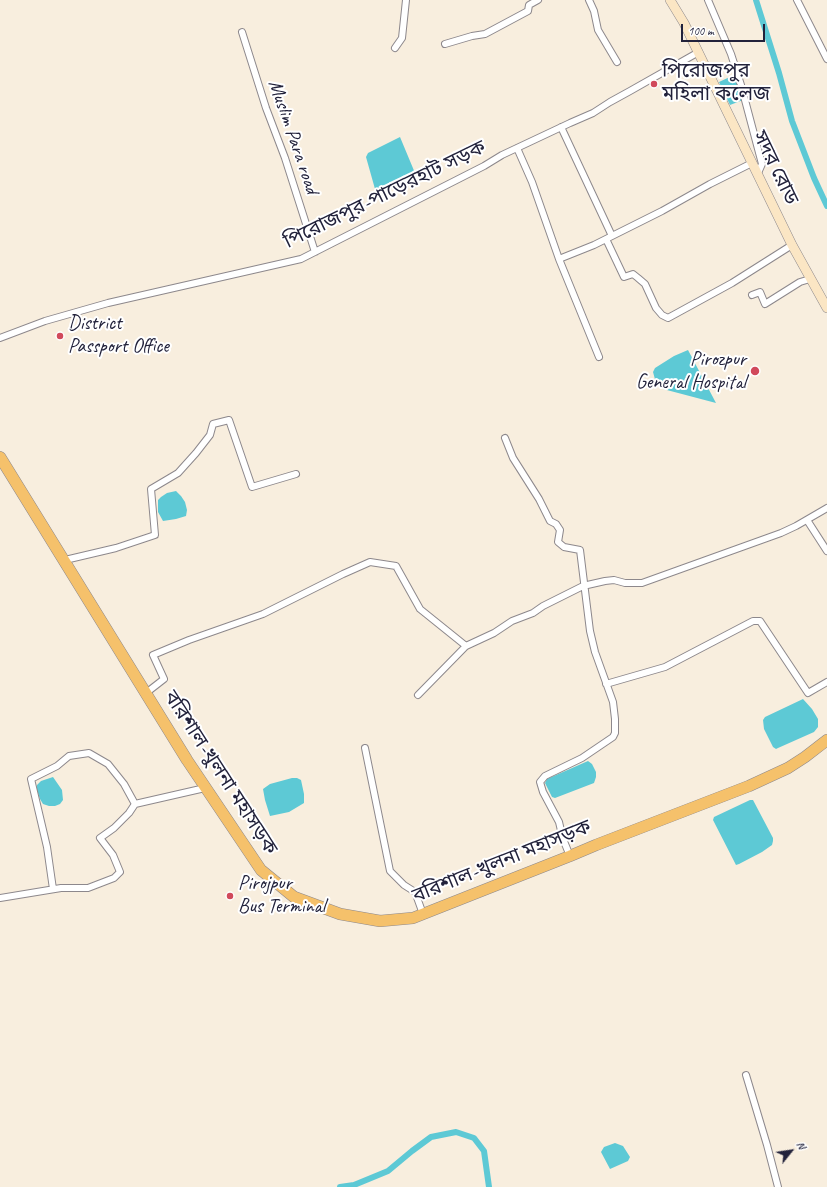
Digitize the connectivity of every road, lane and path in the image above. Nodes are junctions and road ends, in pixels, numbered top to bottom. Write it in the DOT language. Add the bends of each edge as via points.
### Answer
graph roads {
  1 [pos="406,0"];
  2 [pos="538,0"];
  3 [pos="589,0"];
  4 [pos="670,0"];
  5 [pos="708,0"];
  6 [pos="797,0"];
  7 [pos="242,32"];
  8 [pos="445,44"];
  9 [pos="394,48"];
  10 [pos="697,53"];
  11 [pos="827,59"];
  12 [pos="617,62"];
  13 [pos="561,127"];
  14 [pos="517,148"];
  15 [pos="752,163"];
  16 [pos="758,173"];
  17 [pos="612,236"];
  18 [pos="606,239"];
  19 [pos="792,245"];
  20 [pos="315,252"];
  21 [pos="560,258"];
  22 [pos="810,279"];
  23 [pos="752,295"];
  24 [pos="827,308"];
  25 [pos="0,338"];
  26 [pos="599,357"];
  27 [pos="505,438"];
  28 [pos="0,457"];
  29 [pos="296,474"];
  30 [pos="827,508"];
  31 [pos="808,520"];
  32 [pos="827,550"];
  33 [pos="65,560"];
  34 [pos="583,586"];
  35 [pos="466,646"];
  36 [pos="827,682"];
  37 [pos="606,684"];
  38 [pos="146,693"];
  39 [pos="418,694"];
  40 [pos="827,740"];
  41 [pos="365,748"];
  42 [pos="205,788"];
  43 [pos="134,804"];
  44 [pos="570,856"];
  45 [pos="53,889"];
  46 [pos="0,898"];
  47 [pos="424,914"];
  48 [pos="746,1075"];
  49 [pos="778,1187"];
  1 -- 9 [label="street" via="402,38"];
  2 -- 8 [label="street" via="529,5 528,11 485,34"];
  3 -- 12 [label="street" via="598,30"];
  4 -- 10 [label="street, সদর রোড" via="684,23"];
  5 -- 16 [label="street" via="741,85 762,164"];
  6 -- 11 [label="street"];
  7 -- 20 [label="street, Muslim Para road"];
  10 -- 13 [label="street, পিরোজপুর-পাড়েরহাট সড়ক" via="593,114"];
  10 -- 15 [label="street, সদর রোড"];
  13 -- 14 [label="street, পিরোজপুর-পাড়েরহাট সড়ক"];
  13 -- 17 [label="street"];
  14 -- 20 [label="street, পিরোজপুর-পাড়েরহাট সড়ক"];
  14 -- 21 [label="street"];
  15 -- 16 [label="street, সদর রোড"];
  15 -- 17 [label="street"];
  16 -- 19 [label="street, সদর রোড"];
  17 -- 18 [label="street"];
  18 -- 19 [label="street" via="624,277 633,274 646,284 656,308 668,318 732,283"];
  18 -- 21 [label="street"];
  19 -- 22 [label="street, সদর রোড"];
  20 -- 25 [label="street, পিরোজপুর-পাড়েরহাট সড়ক" via="294,261 108,303 45,321"];
  21 -- 26 [label="street"];
  22 -- 23 [label="street" via="800,282 765,304 760,292"];
  22 -- 24 [label="street, সদর রোড"];
  27 -- 34 [label="street" via="513,458 550,521 560,530 558,542 564,547 580,550"];
  28 -- 33 [label="highway, বরিশাল-খুলনা মহাসড়ক"];
  29 -- 33 [label="street" via="252,487 229,420 213,424 210,435 178,473 151,488 155,536"];
  30 -- 31 [label="street"];
  31 -- 32 [label="street"];
  31 -- 34 [label="street" via="764,540 642,584 614,580"];
  33 -- 38 [label="highway, বরিশাল-খুলনা মহাসড়ক"];
  34 -- 35 [label="street"];
  34 -- 37 [label="street" via="590,631"];
  35 -- 38 [label="street" via="420,609 396,566 370,562 263,614 153,655 164,679"];
  35 -- 39 [label="street"];
  36 -- 37 [label="street" via="808,693 760,621 753,621 665,667"];
  37 -- 44 [label="street" via="613,702 613,737 582,758 545,776 540,782 559,822"];
  38 -- 42 [label="highway, বরিশাল-খুলনা মহাসড়ক"];
  40 -- 44 [label="highway, বরিশাল-খুলনা মহাসড়ক" via="782,771 749,786"];
  41 -- 47 [label="street" via="390,871 415,892"];
  42 -- 43 [label="street"];
  42 -- 47 [label="highway, বরিশাল-খুলনা মহাসড়ক" via="261,870 294,896 340,914 380,921 413,918"];
  43 -- 45 [label="street" via="129,813 100,838 113,855 120,872 114,878 88,888"];
  43 -- 45 [label="street" via="124,784 108,764 89,754 69,756 57,766 31,779 47,847"];
  44 -- 47 [label="highway, বরিশাল-খুলনা মহাসড়ক"];
  45 -- 46 [label="street"];
  48 -- 49 [label="street"];
}
